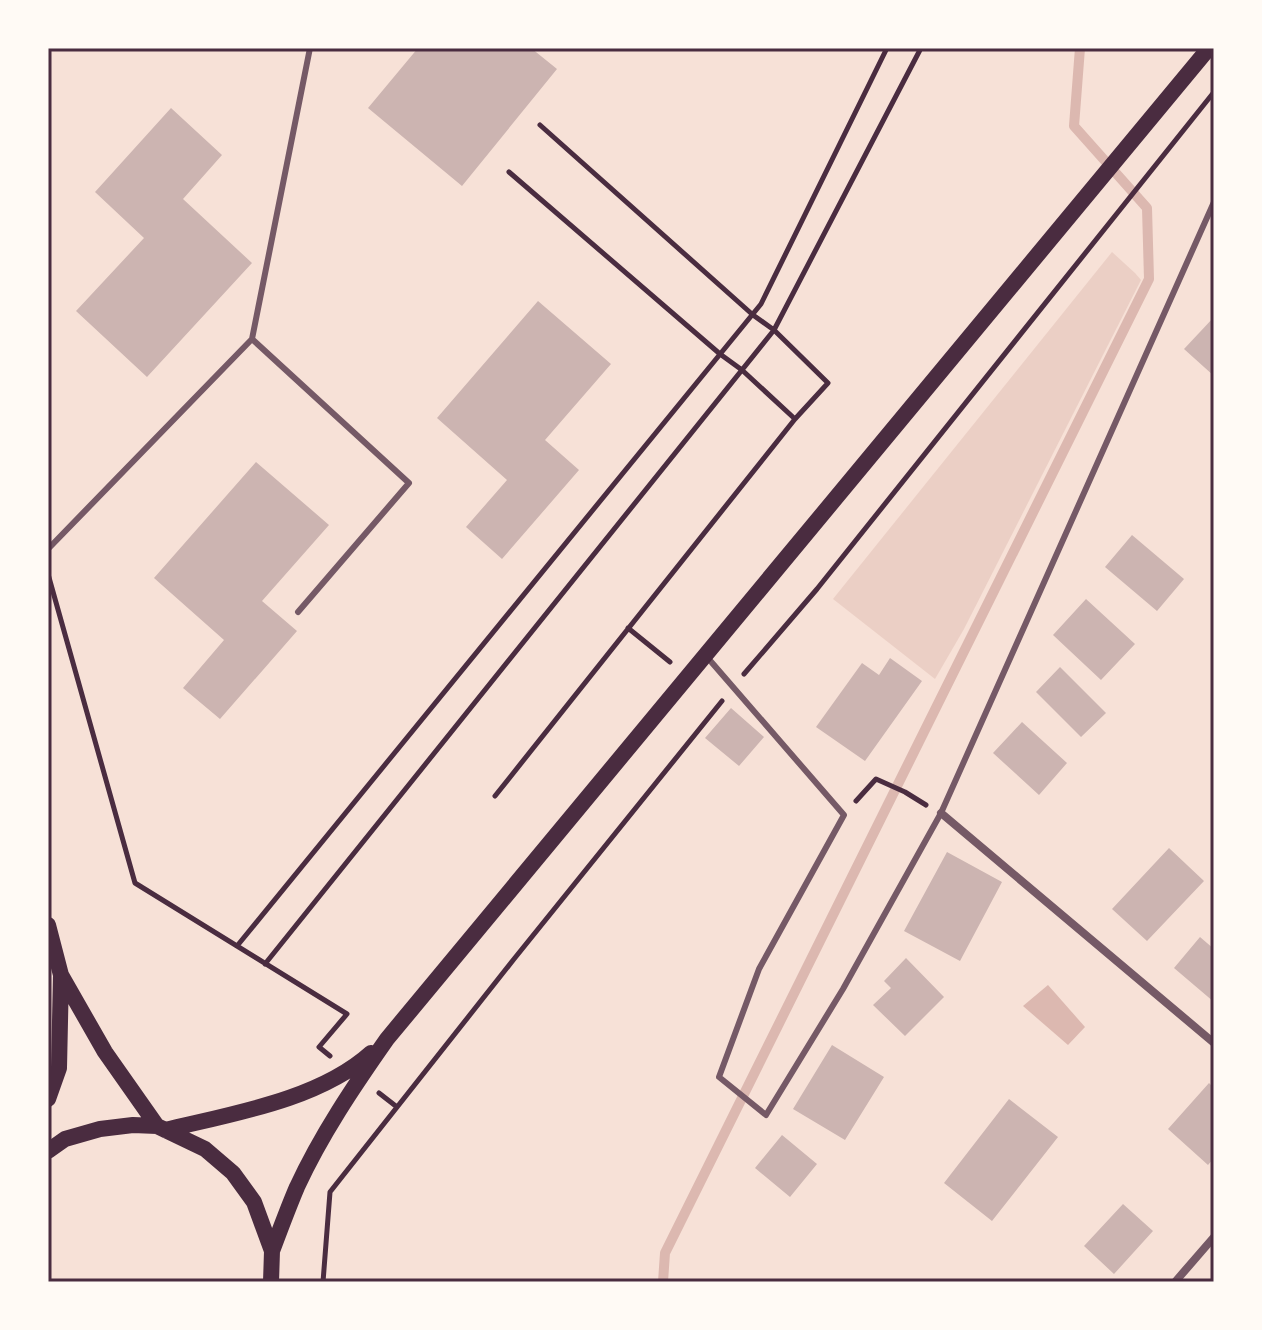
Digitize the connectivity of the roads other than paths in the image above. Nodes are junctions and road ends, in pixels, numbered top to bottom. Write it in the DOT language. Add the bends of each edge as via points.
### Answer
graph roads {
  1 [pos="310,48"];
  2 [pos="1209,48"];
  3 [pos="1214,202"];
  4 [pos="252,339"];
  5 [pos="48,549"];
  6 [pos="298,612"];
  7 [pos="704,654"];
  8 [pos="941,813"];
  9 [pos="48,925"];
  10 [pos="61,975"];
  11 [pos="387,1039"];
  12 [pos="1214,1043"];
  13 [pos="48,1099"];
  14 [pos="161,1128"];
  15 [pos="48,1151"];
  16 [pos="1214,1237"];
  17 [pos="272,1251"];
  18 [pos="271,1282"];
  19 [pos="1175,1282"];
  1 -- 4 [label="lane"];
  2 -- 7 [label="main road"];
  3 -- 8 [label="lane"];
  4 -- 5 [label="lane"];
  4 -- 6 [label="lane" via="409,483"];
  7 -- 8 [label="lane" via="844,815 759,969 719,1077 766,1115"];
  7 -- 11 [label="main road"];
  8 -- 12 [label="street"];
  9 -- 10 [label="main road"];
  10 -- 13 [label="main road" via="59,1068"];
  10 -- 14 [label="main road" via="105,1052"];
  11 -- 14 [label="main road" via="365,1059 301,1095"];
  11 -- 17 [label="main road" via="325,1135"];
  14 -- 15 [label="main road" via="100,1129 65,1139"];
  14 -- 17 [label="main road" via="205,1149 233,1173 254,1202"];
  16 -- 19 [label="street"];
  17 -- 18 [label="main road"];
}
